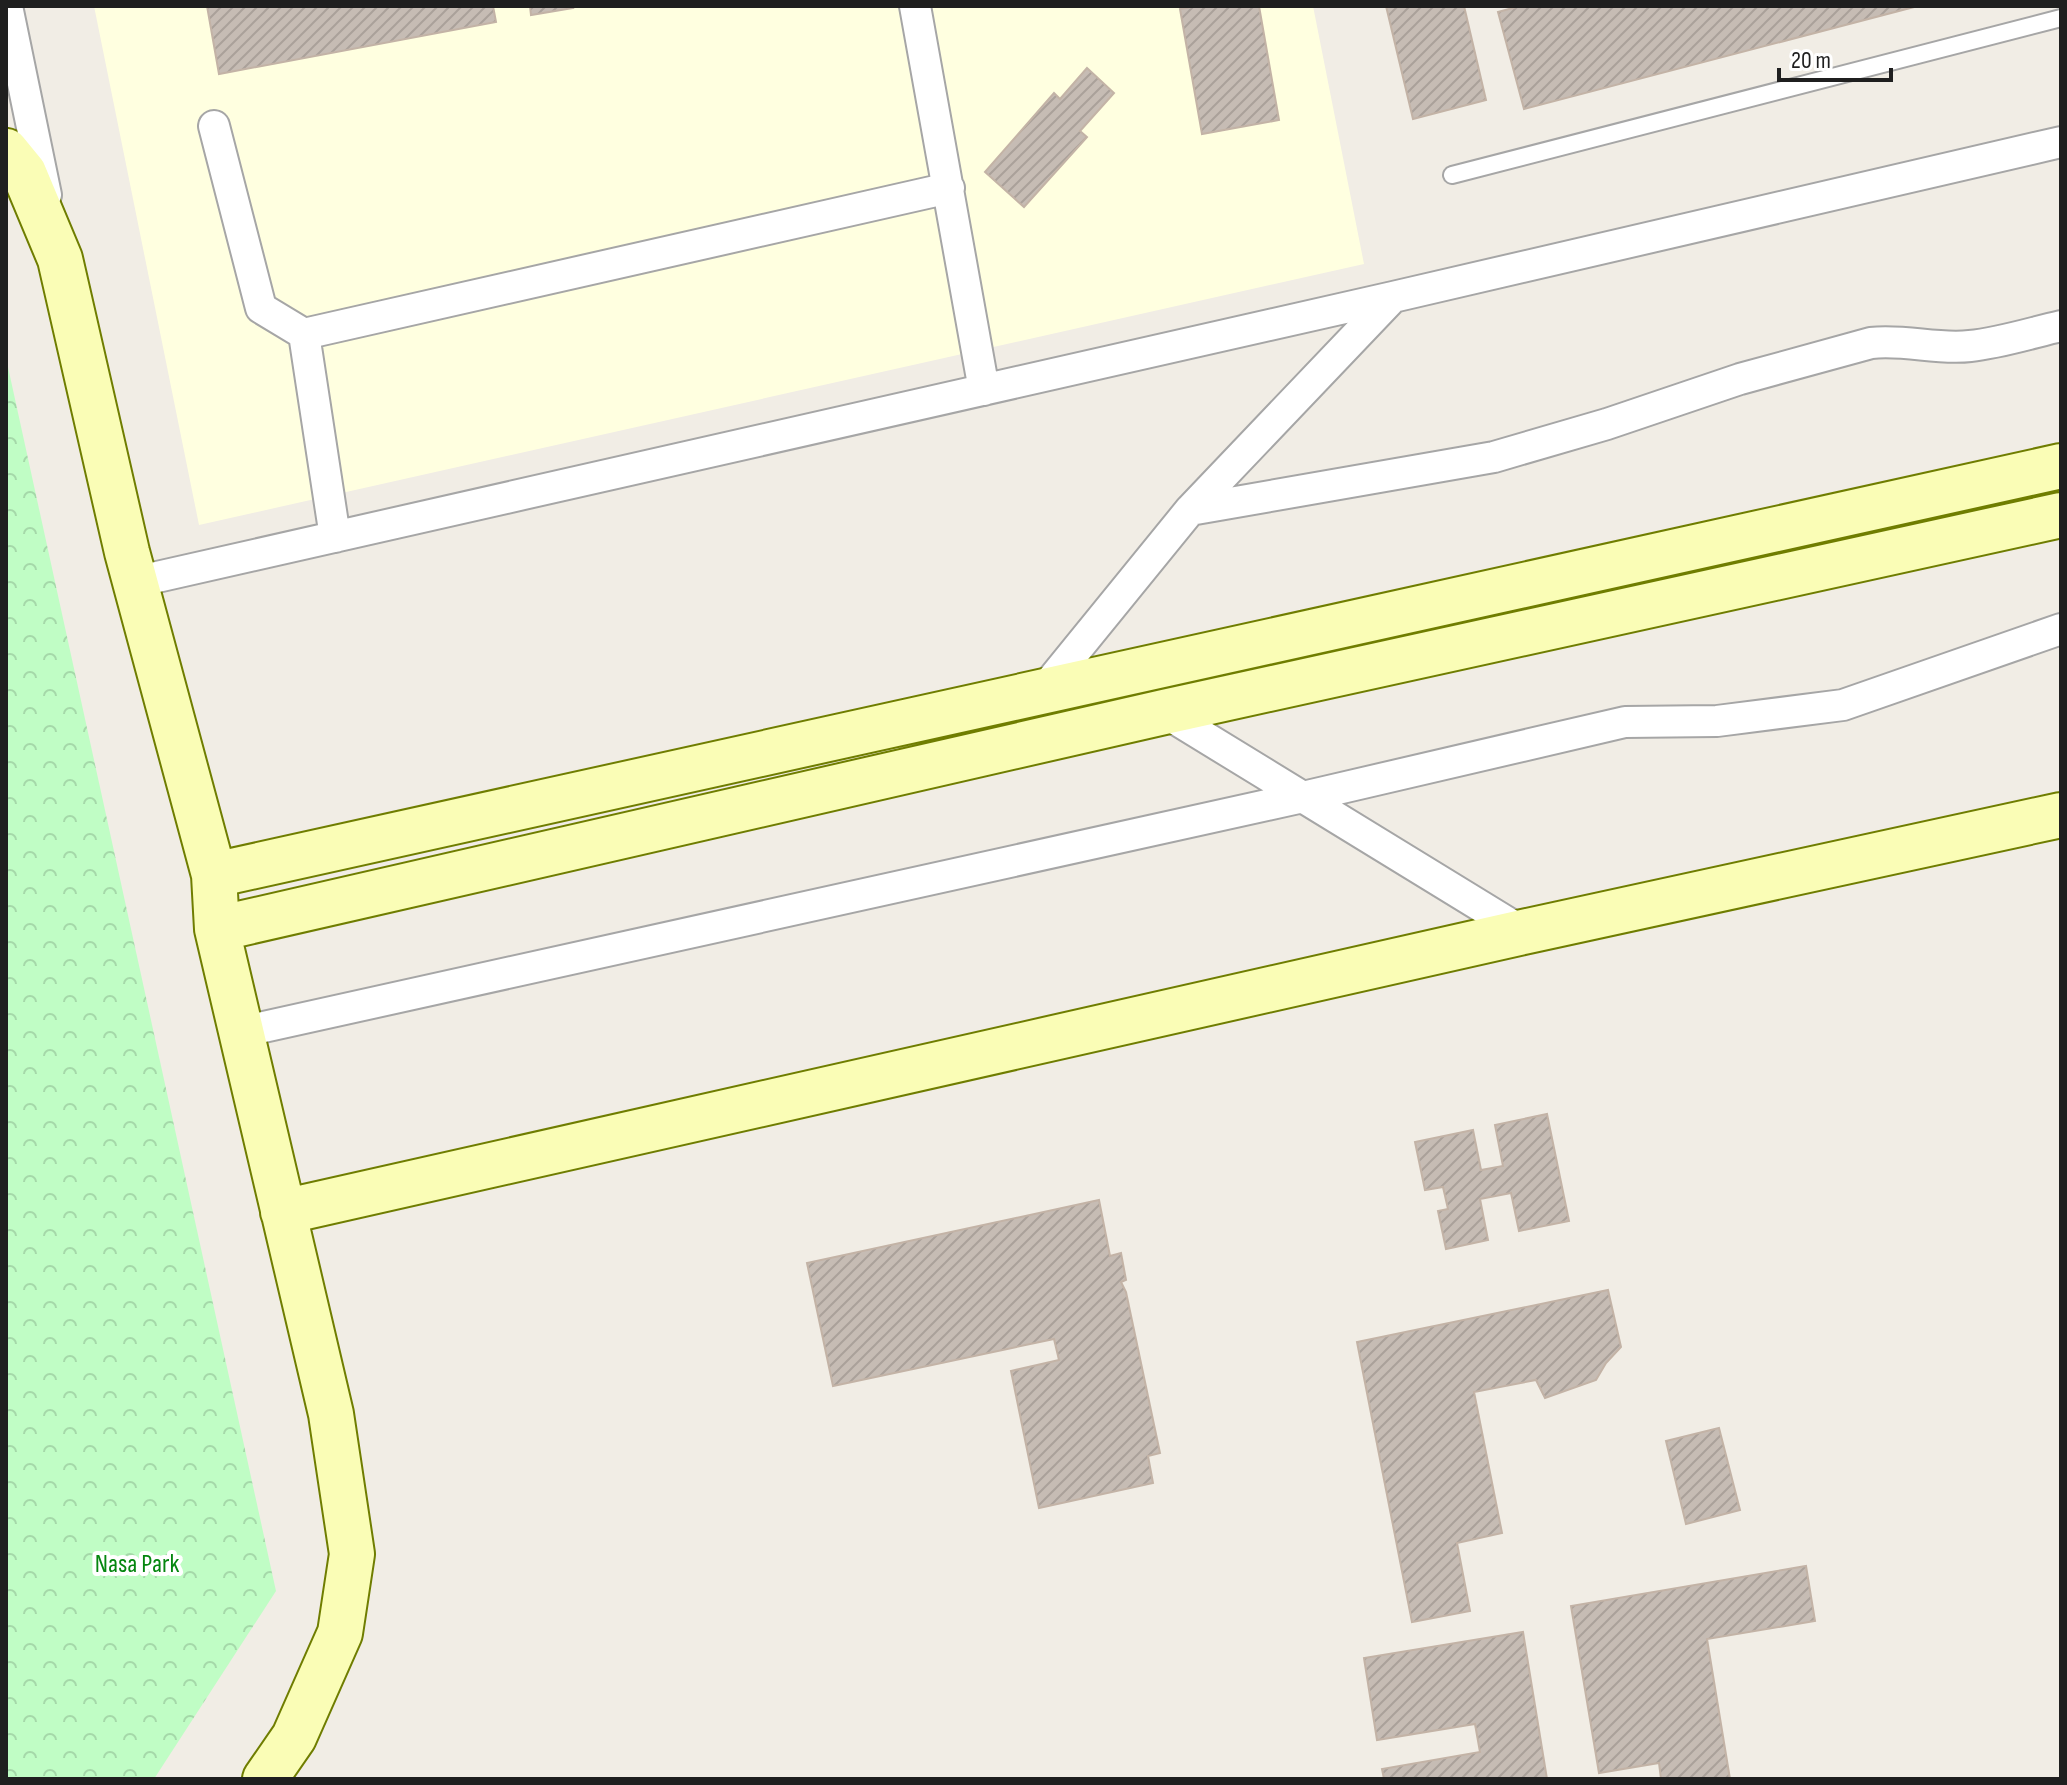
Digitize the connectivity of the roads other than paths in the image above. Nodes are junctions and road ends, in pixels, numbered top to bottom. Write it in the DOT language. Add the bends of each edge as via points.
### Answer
graph roads {
  1 [pos="7,6"];
  2 [pos="915,6"];
  3 [pos="2061,18"];
  4 [pos="214,126"];
  5 [pos="2061,142"];
  6 [pos="6,151"];
  7 [pos="1452,175"];
  8 [pos="949,188"];
  9 [pos="60,259"];
  10 [pos="1393,297"];
  11 [pos="2061,326"];
  12 [pos="304,334"];
  13 [pos="984,390"];
  14 [pos="2061,466"];
  15 [pos="1190,510"];
  16 [pos="2061,515"];
  17 [pos="335,537"];
  18 [pos="135,582"];
  19 [pos="2061,629"];
  20 [pos="1042,692"];
  21 [pos="1164,712"];
  22 [pos="1303,797"];
  23 [pos="2061,815"];
  24 [pos="214,875"];
  25 [pos="217,929"];
  26 [pos="1523,932"];
  27 [pos="241,1032"];
  28 [pos="283,1212"];
  29 [pos="265,1779"];
  1 -- 9 [label="street"];
  2 -- 8 [label="street"];
  3 -- 7 [label="lane"];
  4 -- 12 [label="street" via="261,308"];
  5 -- 10 [label="street"];
  6 -- 9 [label="street" via="24,173"];
  8 -- 12 [label="street"];
  8 -- 13 [label="street"];
  9 -- 18 [label="street"];
  10 -- 13 [label="street"];
  10 -- 15 [label="street"];
  11 -- 15 [label="street" via="1971,346 1871,343 1494,457"];
  12 -- 17 [label="street"];
  13 -- 17 [label="street"];
  14 -- 20 [label="street"];
  15 -- 20 [label="street"];
  16 -- 21 [label="street"];
  17 -- 18 [label="street"];
  18 -- 24 [label="street"];
  19 -- 22 [label="street" via="1843,705 1717,721 1625,722"];
  20 -- 24 [label="street"];
  21 -- 22 [label="street"];
  21 -- 25 [label="street"];
  22 -- 26 [label="street"];
  22 -- 27 [label="street"];
  23 -- 26 [label="street"];
  24 -- 25 [label="street"];
  25 -- 27 [label="street"];
  26 -- 28 [label="street"];
  27 -- 28 [label="street"];
  28 -- 29 [label="street" via="331,1414 352,1554 340,1633 294,1737"];
}
